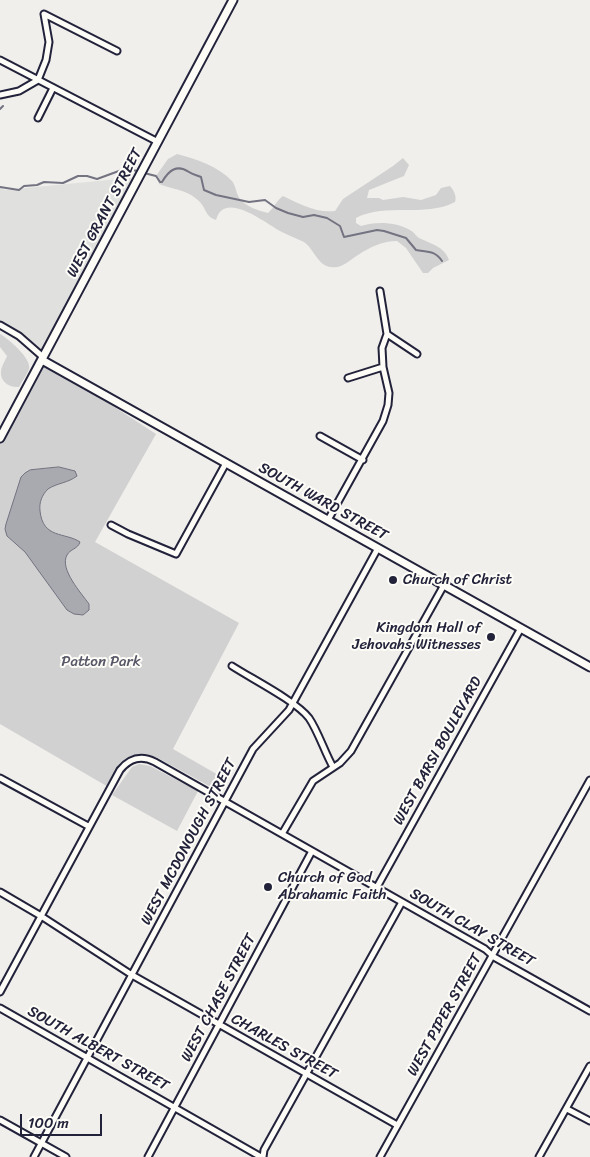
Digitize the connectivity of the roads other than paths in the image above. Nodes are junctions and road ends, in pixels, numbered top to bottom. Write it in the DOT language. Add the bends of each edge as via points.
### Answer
graph roads {
  1 [pos="233,0"];
  2 [pos="117,51"];
  3 [pos="0,60"];
  4 [pos="38,80"];
  5 [pos="53,88"];
  6 [pos="0,95"];
  7 [pos="38,118"];
  8 [pos="158,142"];
  9 [pos="380,291"];
  10 [pos="0,325"];
  11 [pos="387,334"];
  12 [pos="417,354"];
  13 [pos="43,359"];
  14 [pos="383,367"];
  15 [pos="348,378"];
  16 [pos="320,436"];
  17 [pos="0,438"];
  18 [pos="362,460"];
  19 [pos="226,463"];
  20 [pos="328,520"];
  21 [pos="111,525"];
  22 [pos="378,548"];
  23 [pos="444,585"];
  24 [pos="521,628"];
  25 [pos="232,666"];
  26 [pos="590,667"];
  27 [pos="292,704"];
  28 [pos="333,768"];
  29 [pos="0,778"];
  30 [pos="590,780"];
  31 [pos="225,801"];
  32 [pos="88,826"];
  33 [pos="282,834"];
  34 [pos="312,852"];
  35 [pos="376,887"];
  36 [pos="0,892"];
  37 [pos="402,902"];
  38 [pos="41,916"];
  39 [pos="492,955"];
  40 [pos="132,975"];
  41 [pos="0,992"];
  42 [pos="0,1008"];
  43 [pos="590,1011"];
  44 [pos="219,1025"];
  45 [pos="87,1058"];
  46 [pos="590,1066"];
  47 [pos="307,1074"];
  48 [pos="175,1107"];
  49 [pos="567,1109"];
  50 [pos="0,1120"];
  51 [pos="590,1121"];
  52 [pos="397,1125"];
  53 [pos="41,1143"];
  54 [pos="34,1157"];
  55 [pos="66,1157"];
  56 [pos="148,1157"];
  57 [pos="262,1157"];
  58 [pos="380,1157"];
  59 [pos="539,1157"];
  1 -- 8 [label="street, WEST GRANT STREET"];
  2 -- 4 [label="street" via="44,14 49,42"];
  3 -- 4 [label="street"];
  4 -- 5 [label="street"];
  4 -- 6 [label="street" via="18,91"];
  5 -- 7 [label="street"];
  5 -- 8 [label="street"];
  8 -- 13 [label="street, WEST GRANT STREET"];
  9 -- 11 [label="street"];
  10 -- 13 [label="street" via="19,336"];
  11 -- 12 [label="street"];
  11 -- 14 [label="street" via="382,348"];
  13 -- 17 [label="street, WEST GRANT STREET"];
  13 -- 19 [label="street, SOUTH WARD STREET"];
  14 -- 15 [label="street"];
  14 -- 18 [label="street" via="389,392 388,405"];
  16 -- 18 [label="street"];
  18 -- 20 [label="street"];
  19 -- 20 [label="street, SOUTH WARD STREET"];
  19 -- 21 [label="street" via="176,554"];
  20 -- 22 [label="street, SOUTH WARD STREET"];
  22 -- 23 [label="street, SOUTH WARD STREET"];
  22 -- 27 [label="street, WEST MCDONOUGH STREET"];
  23 -- 24 [label="street, SOUTH WARD STREET"];
  23 -- 28 [label="street" via="352,751"];
  24 -- 26 [label="street, SOUTH WARD STREET"];
  24 -- 35 [label="street, WEST BARSI BOULEVARD"];
  25 -- 27 [label="street"];
  27 -- 28 [label="street" via="314,726"];
  27 -- 31 [label="street, WEST MCDONOUGH STREET" via="253,749"];
  28 -- 33 [label="street" via="313,781"];
  29 -- 32 [label="street"];
  30 -- 39 [label="street, WEST PIPER STREET"];
  31 -- 32 [label="street, SOUTH CLAY STREET" via="155,762 133,759 120,770"];
  31 -- 33 [label="street, SOUTH CLAY STREET"];
  31 -- 40 [label="street, WEST MCDONOUGH STREET"];
  32 -- 38 [label="street, SOUTH CLAY STREET"];
  33 -- 34 [label="street, SOUTH CLAY STREET"];
  34 -- 35 [label="street, SOUTH CLAY STREET"];
  34 -- 44 [label="street, WEST CHASE STREET"];
  35 -- 37 [label="street, SOUTH CLAY STREET"];
  36 -- 38 [label="street, CHARLES STREET"];
  37 -- 39 [label="street, SOUTH CLAY STREET"];
  37 -- 47 [label="street"];
  38 -- 40 [label="street, CHARLES STREET"];
  38 -- 41 [label="street, SOUTH CLAY STREET"];
  39 -- 43 [label="street, SOUTH CLAY STREET"];
  39 -- 52 [label="street, WEST PIPER STREET"];
  40 -- 44 [label="street, CHARLES STREET"];
  40 -- 45 [label="street, WEST MCDONOUGH STREET"];
  42 -- 45 [label="street, SOUTH ALBERT STREET"];
  44 -- 47 [label="street, CHARLES STREET"];
  44 -- 48 [label="street, WEST CHASE STREET"];
  45 -- 48 [label="street, SOUTH ALBERT STREET"];
  45 -- 53 [label="street, WEST MCDONOUGH STREET"];
  46 -- 49 [label="street"];
  47 -- 52 [label="street, CHARLES STREET"];
  47 -- 57 [label="street"];
  48 -- 56 [label="street, WEST CHASE STREET"];
  48 -- 57 [label="street, SOUTH ALBERT STREET"];
  49 -- 51 [label="street"];
  49 -- 59 [label="street"];
  50 -- 53 [label="street"];
  52 -- 58 [label="street, WEST PIPER STREET"];
  53 -- 54 [label="street, WEST MCDONOUGH STREET"];
  53 -- 55 [label="street"];
}
